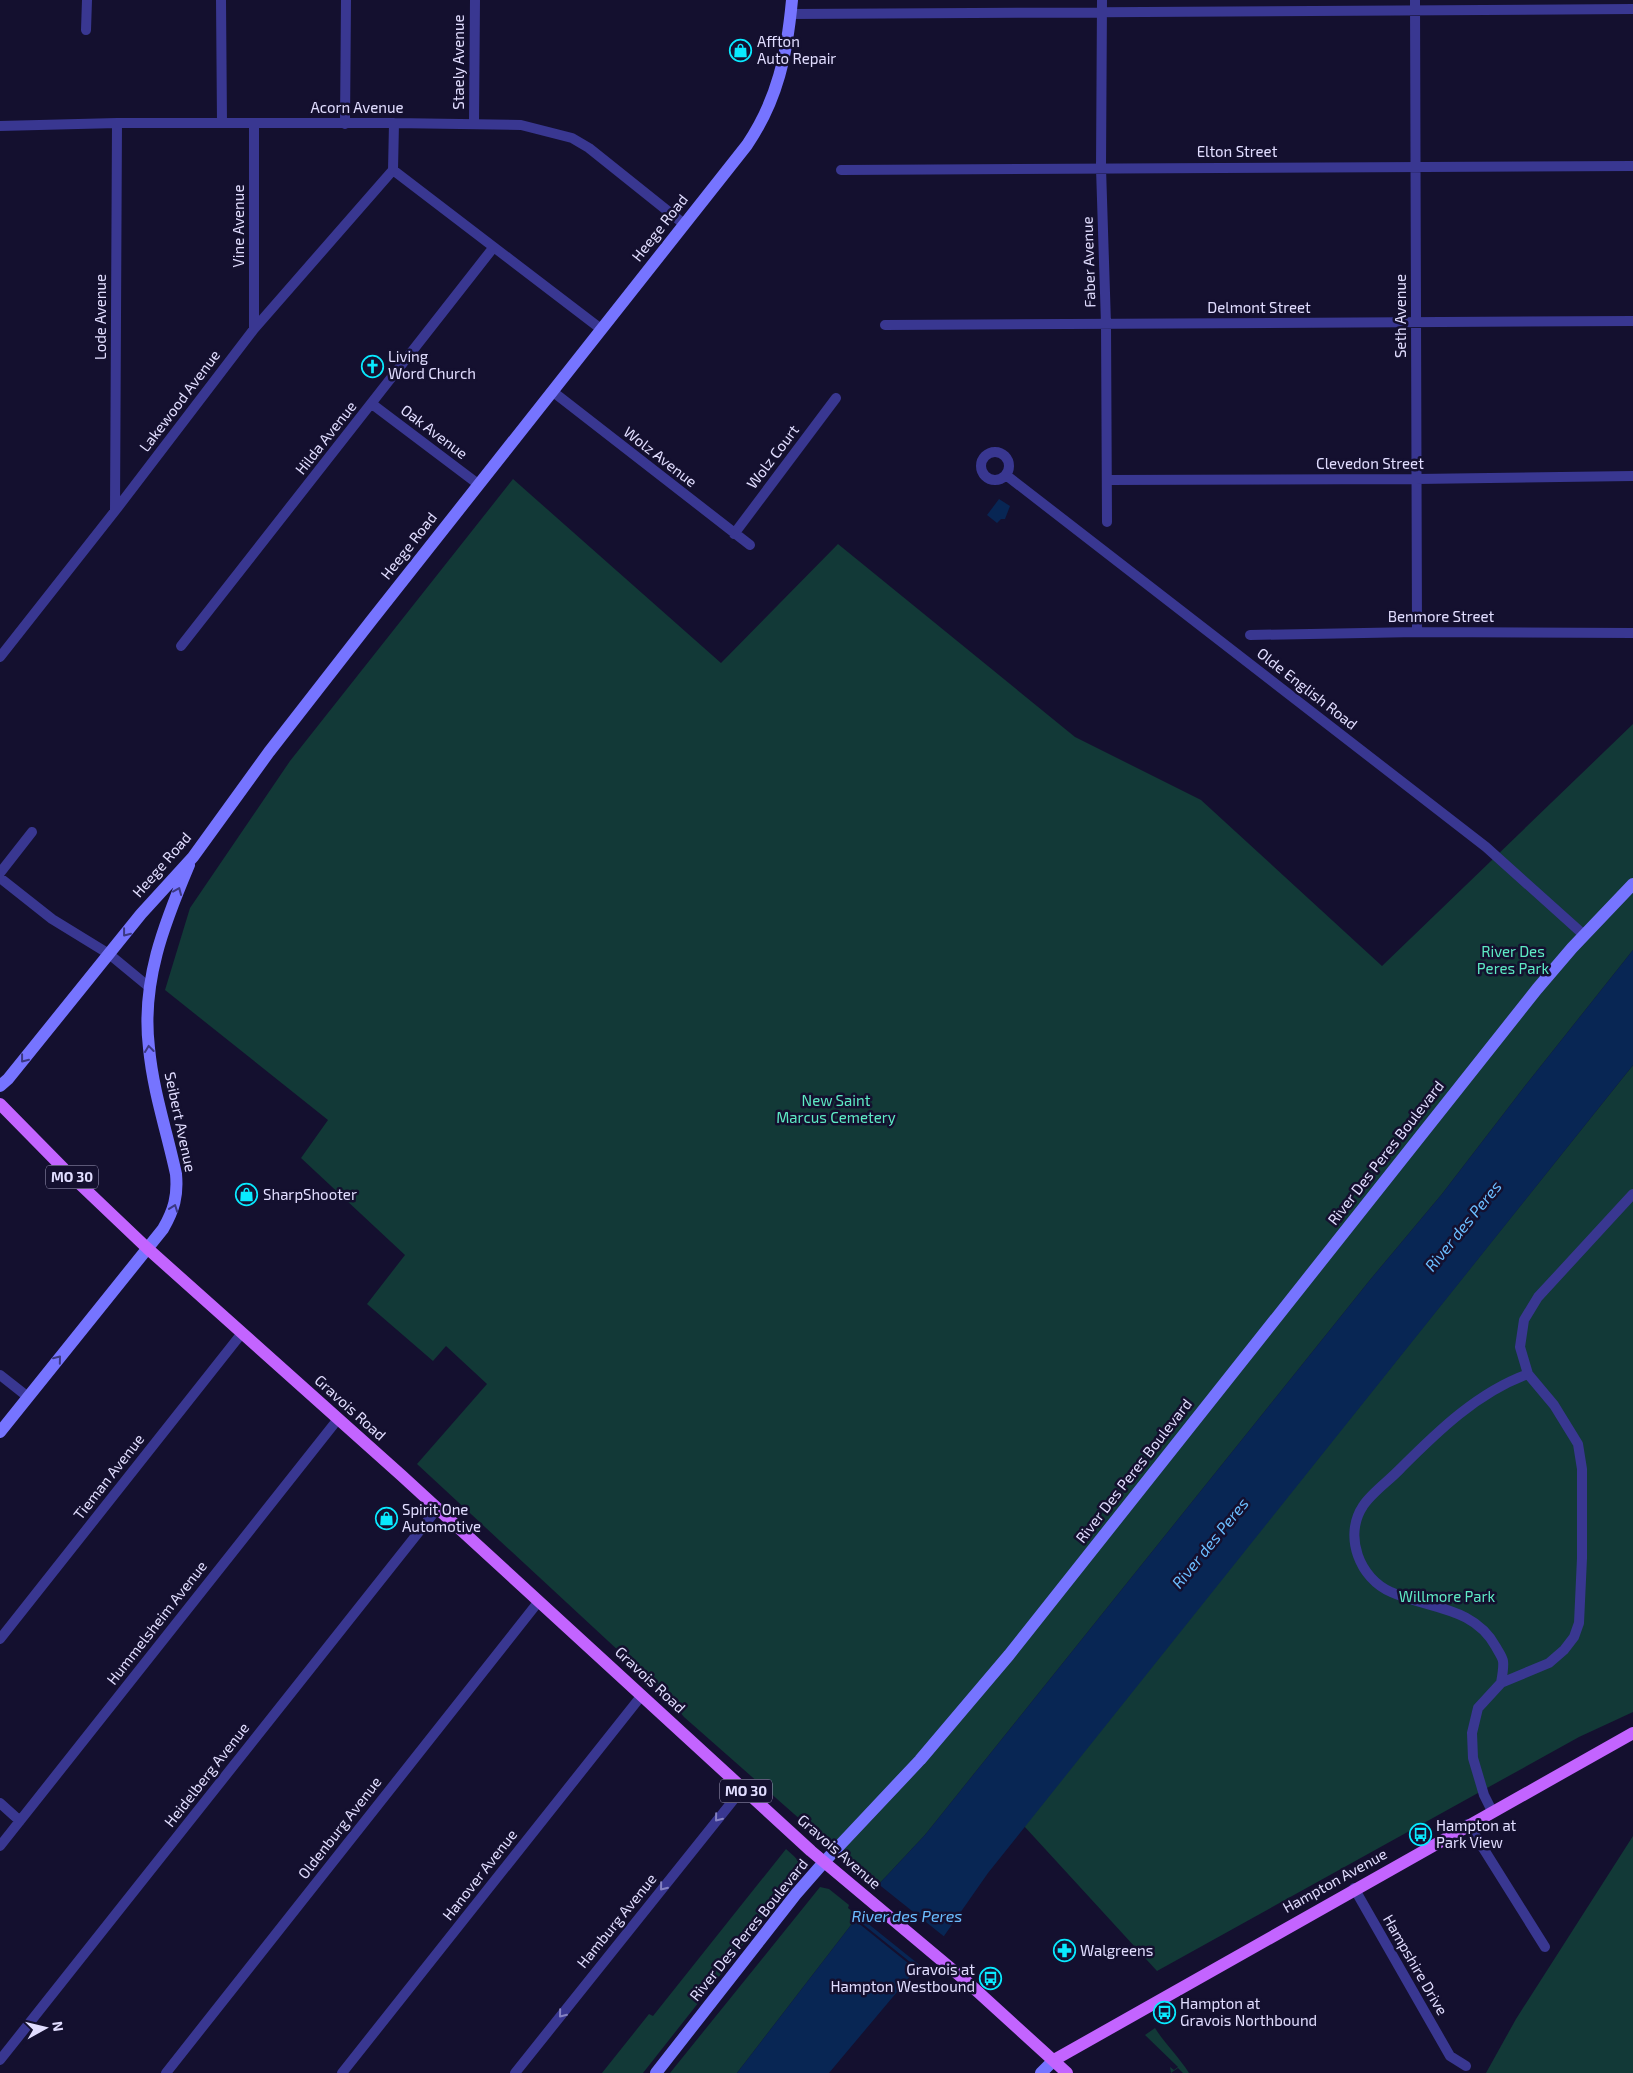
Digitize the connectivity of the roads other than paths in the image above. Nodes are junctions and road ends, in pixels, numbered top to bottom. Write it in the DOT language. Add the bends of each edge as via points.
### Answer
graph roads {
  1 [pos="87,0"];
  2 [pos="221,0"];
  3 [pos="346,0"];
  4 [pos="475,0"];
  5 [pos="792,0"];
  6 [pos="1102,0"];
  7 [pos="1416,5"];
  8 [pos="1633,9"];
  9 [pos="791,14"];
  10 [pos="1102,14"];
  11 [pos="86,30"];
  12 [pos="117,123"];
  13 [pos="254,123"];
  14 [pos="394,123"];
  15 [pos="222,124"];
  16 [pos="345,124"];
  17 [pos="474,124"];
  18 [pos="0,126"];
  19 [pos="1415,166"];
  20 [pos="1633,166"];
  21 [pos="1101,168"];
  22 [pos="393,170"];
  23 [pos="840,170"];
  24 [pos="684,224"];
  25 [pos="493,248"];
  26 [pos="1633,321"];
  27 [pos="1416,322"];
  28 [pos="1106,324"];
  29 [pos="885,325"];
  30 [pos="254,329"];
  31 [pos="601,329"];
  32 [pos="552,391"];
  33 [pos="836,398"];
  34 [pos="372,404"];
  35 [pos="1006,474"];
  36 [pos="1633,476"];
  37 [pos="1417,479"];
  38 [pos="1107,480"];
  39 [pos="478,484"];
  40 [pos="115,511"];
  41 [pos="1107,522"];
  42 [pos="734,534"];
  43 [pos="750,544"];
  44 [pos="1417,632"];
  45 [pos="1633,633"];
  46 [pos="1250,635"];
  47 [pos="181,646"];
  48 [pos="0,657"];
  49 [pos="32,832"];
  50 [pos="193,857"];
  51 [pos="0,873"];
  52 [pos="0,878"];
  53 [pos="1633,884"];
  54 [pos="1584,935"];
  55 [pos="109,954"];
  56 [pos="149,987"];
  57 [pos="0,1086"];
  58 [pos="0,1104"];
  59 [pos="1633,1194"];
  60 [pos="147,1248"];
  61 [pos="242,1333"];
  62 [pos="1528,1374"];
  63 [pos="0,1375"];
  64 [pos="28,1397"];
  65 [pos="338,1419"];
  66 [pos="0,1432"];
  67 [pos="437,1509"];
  68 [pos="539,1602"];
  69 [pos="0,1639"];
  70 [pos="1501,1683"];
  71 [pos="642,1695"];
  72 [pos="682,1732"];
  73 [pos="1633,1733"];
  74 [pos="742,1788"];
  75 [pos="0,1802"];
  76 [pos="1492,1811"];
  77 [pos="20,1821"];
  78 [pos="1468,1824"];
  79 [pos="0,1846"];
  80 [pos="824,1862"];
  81 [pos="1354,1888"];
  82 [pos="1545,1947"];
  83 [pos="0,2060"];
  84 [pos="1054,2060"];
  85 [pos="1466,2066"];
  86 [pos="166,2073"];
  87 [pos="342,2073"];
  88 [pos="515,2073"];
  89 [pos="656,2073"];
  90 [pos="1041,2073"];
  91 [pos="1067,2073"];
  1 -- 11 [label="street"];
  2 -- 15 [label="street"];
  3 -- 16 [label="street"];
  4 -- 17 [label="street, Staely Avenue"];
  5 -- 9 [label="street, Heege Road"];
  6 -- 10 [label="street, Faber Avenue"];
  7 -- 8 [label="street"];
  7 -- 10 [label="street"];
  7 -- 19 [label="street, Seth Avenue"];
  9 -- 10 [label="street"];
  9 -- 24 [label="street, Heege Road" via="778,82 766,115 747,145"];
  10 -- 21 [label="street, Faber Avenue"];
  12 -- 15 [label="street, Acorn Avenue"];
  12 -- 18 [label="street, Acorn Avenue"];
  12 -- 40 [label="street, Lode Avenue"];
  13 -- 15 [label="street, Acorn Avenue"];
  13 -- 16 [label="street, Acorn Avenue"];
  13 -- 30 [label="street, Vine Avenue"];
  14 -- 16 [label="street, Acorn Avenue"];
  14 -- 17 [label="street, Acorn Avenue"];
  14 -- 22 [label="street"];
  17 -- 24 [label="street, Acorn Avenue" via="521,125 572,138"];
  19 -- 20 [label="street, Elton Street"];
  19 -- 21 [label="street, Elton Street"];
  19 -- 27 [label="street, Seth Avenue"];
  21 -- 23 [label="street, Elton Street"];
  21 -- 28 [label="street, Faber Avenue"];
  22 -- 25 [label="street"];
  22 -- 30 [label="street, Lakewood Avenue"];
  24 -- 31 [label="street, Heege Road"];
  25 -- 31 [label="street"];
  25 -- 34 [label="street, Hilda Avenue"];
  26 -- 27 [label="street, Delmont Street"];
  27 -- 28 [label="street, Delmont Street"];
  27 -- 37 [label="street, Seth Avenue"];
  28 -- 29 [label="street, Delmont Street"];
  28 -- 38 [label="street, Faber Avenue"];
  30 -- 40 [label="street, Lakewood Avenue"];
  31 -- 32 [label="street, Heege Road"];
  32 -- 39 [label="street, Heege Road"];
  32 -- 42 [label="street, Wolz Avenue"];
  33 -- 42 [label="street, Wolz Court"];
  34 -- 39 [label="street, Oak Avenue"];
  34 -- 47 [label="street, Hilda Avenue"];
  35 -- 54 [label="street, Olde English Road" via="1486,846"];
  36 -- 37 [label="street, Clevedon Street"];
  37 -- 38 [label="street, Clevedon Street"];
  37 -- 44 [label="street, Seth Avenue"];
  38 -- 41 [label="street, Faber Avenue"];
  39 -- 50 [label="street, Heege Road" via="269,752"];
  40 -- 48 [label="street, Lakewood Avenue"];
  42 -- 43 [label="street, Wolz Avenue"];
  44 -- 45 [label="street, Benmore Street"];
  44 -- 46 [label="street, Benmore Street"];
  49 -- 51 [label="street"];
  50 -- 55 [label="street, Heege Road, one-way"];
  56 -- 50 [label="street, Seibert Avenue, one-way" via="166,920"];
  52 -- 55 [label="street" via="52,919"];
  53 -- 54 [label="street, River Des Peres Boulevard"];
  54 -- 80 [label="street, River Des Peres Boulevard" via="1537,989 982,1688"];
  55 -- 56 [label="street"];
  55 -- 57 [label="street, Heege Road, one-way"];
  60 -- 56 [label="street, Seibert Avenue, one-way" via="170,1218 177,1190 149,1048"];
  58 -- 60 [label="main road, Gravois Road / MO 30"];
  59 -- 62 [label="street" via="1538,1297 1524,1320 1520,1347"];
  60 -- 61 [label="main road, Gravois Road / MO 30"];
  64 -- 60 [label="street, Seibert Avenue, one-way"];
  61 -- 65 [label="main road, Gravois Road / MO 30"];
  61 -- 69 [label="street, Tieman Avenue"];
  62 -- 70 [label="street" via="1554,1405 1578,1444 1582,1469 1579,1623 1574,1637 1549,1663"];
  62 -- 70 [label="street" via="1514,1379 1454,1417 1363,1506 1354,1530 1364,1570 1376,1583 1392,1593 1465,1616 1490,1636 1503,1660"];
  63 -- 64 [label="street"];
  64 -- 66 [label="street, Seibert Avenue"];
  65 -- 67 [label="main road, Gravois Road / MO 30"];
  65 -- 77 [label="street, Hummelsheim Avenue"];
  67 -- 68 [label="main road, Gravois Road / MO 30"];
  67 -- 83 [label="street, Heidelberg Avenue"];
  68 -- 71 [label="main road, Gravois Road / MO 30"];
  68 -- 86 [label="street, Oldenburg Avenue"];
  70 -- 76 [label="street" via="1478,1708 1472,1733 1473,1758"];
  71 -- 72 [label="main road, Gravois Road / MO 30"];
  71 -- 87 [label="street, Hanover Avenue"];
  72 -- 74 [label="main road, Gravois Avenue / MO 30"];
  73 -- 76 [label="main road, Hampton Avenue"];
  74 -- 80 [label="main road, Gravois Avenue / MO 30"];
  74 -- 88 [label="street, Hamburg Avenue, one-way"];
  75 -- 77 [label="street"];
  76 -- 78 [label="main road, Hampton Avenue"];
  77 -- 79 [label="street, Hummelsheim Avenue"];
  78 -- 81 [label="main road, Hampton Avenue"];
  78 -- 82 [label="street"];
  80 -- 84 [label="main road, Gravois Avenue / MO 30" via="942,1960"];
  80 -- 89 [label="street, River Des Peres Boulevard"];
  81 -- 84 [label="main road, Hampton Avenue"];
  81 -- 85 [label="street, Hampshire Drive" via="1450,2056"];
  84 -- 90 [label="street"];
  84 -- 91 [label="main road, Gravois Avenue / MO 30"];
}
